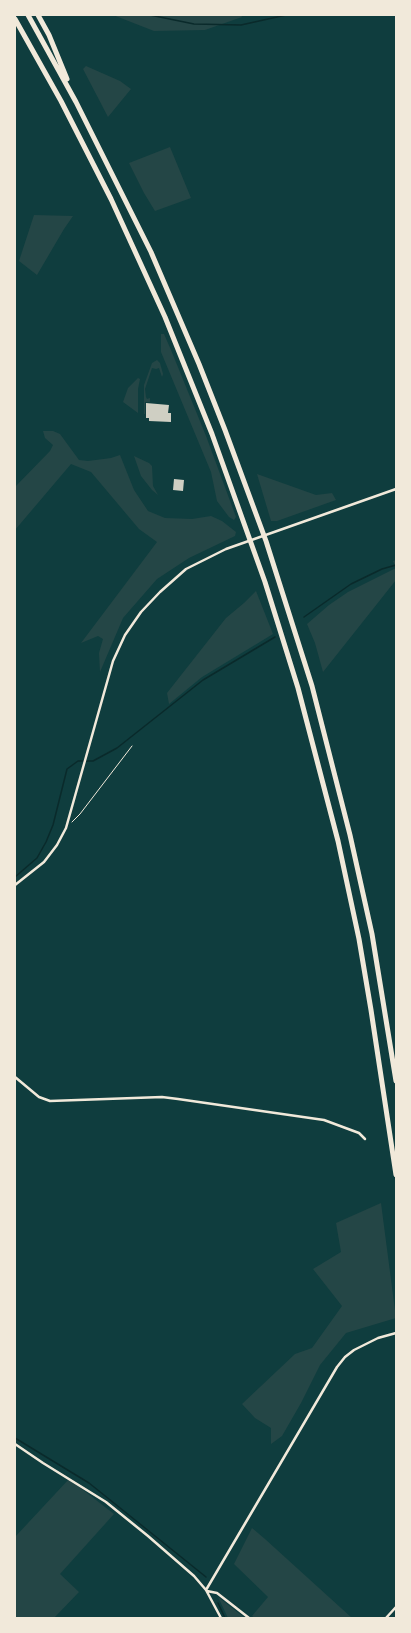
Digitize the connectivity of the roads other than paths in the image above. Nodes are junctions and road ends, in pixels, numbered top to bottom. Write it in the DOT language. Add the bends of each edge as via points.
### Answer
graph roads {
  1 [pos="28,15"];
  2 [pos="38,15"];
  3 [pos="16,22"];
  4 [pos="76,102"];
  5 [pos="396,489"];
  6 [pos="15,886"];
  7 [pos="15,1077"];
  8 [pos="396,1081"];
  9 [pos="365,1139"];
  10 [pos="396,1175"];
  11 [pos="396,1333"];
  12 [pos="15,1444"];
  13 [pos="206,1590"];
  14 [pos="396,1607"];
  15 [pos="220,1618"];
  16 [pos="249,1618"];
  17 [pos="386,1618"];
  1 -- 4 [label="highway"];
  2 -- 4 [label="highway" via="49,35"];
  3 -- 10 [label="highway" via="61,101 162,310 215,441 266,582 298,688 338,841 359,939"];
  4 -- 8 [label="highway" via="123,193 177,312 266,541 312,686 350,835 372,934"];
  5 -- 6 [label="street" via="226,549 186,569 155,597 125,636 113,661 66,828 44,862"];
  7 -- 9 [label="street" via="39,1097 50,1101 162,1097 324,1120 359,1133"];
  11 -- 13 [label="street" via="378,1338 354,1350 337,1367"];
  12 -- 13 [label="street" via="106,1502 194,1576"];
  13 -- 15 [label="street"];
  13 -- 16 [label="street" via="217,1593"];
  14 -- 17 [label="street"];
}
